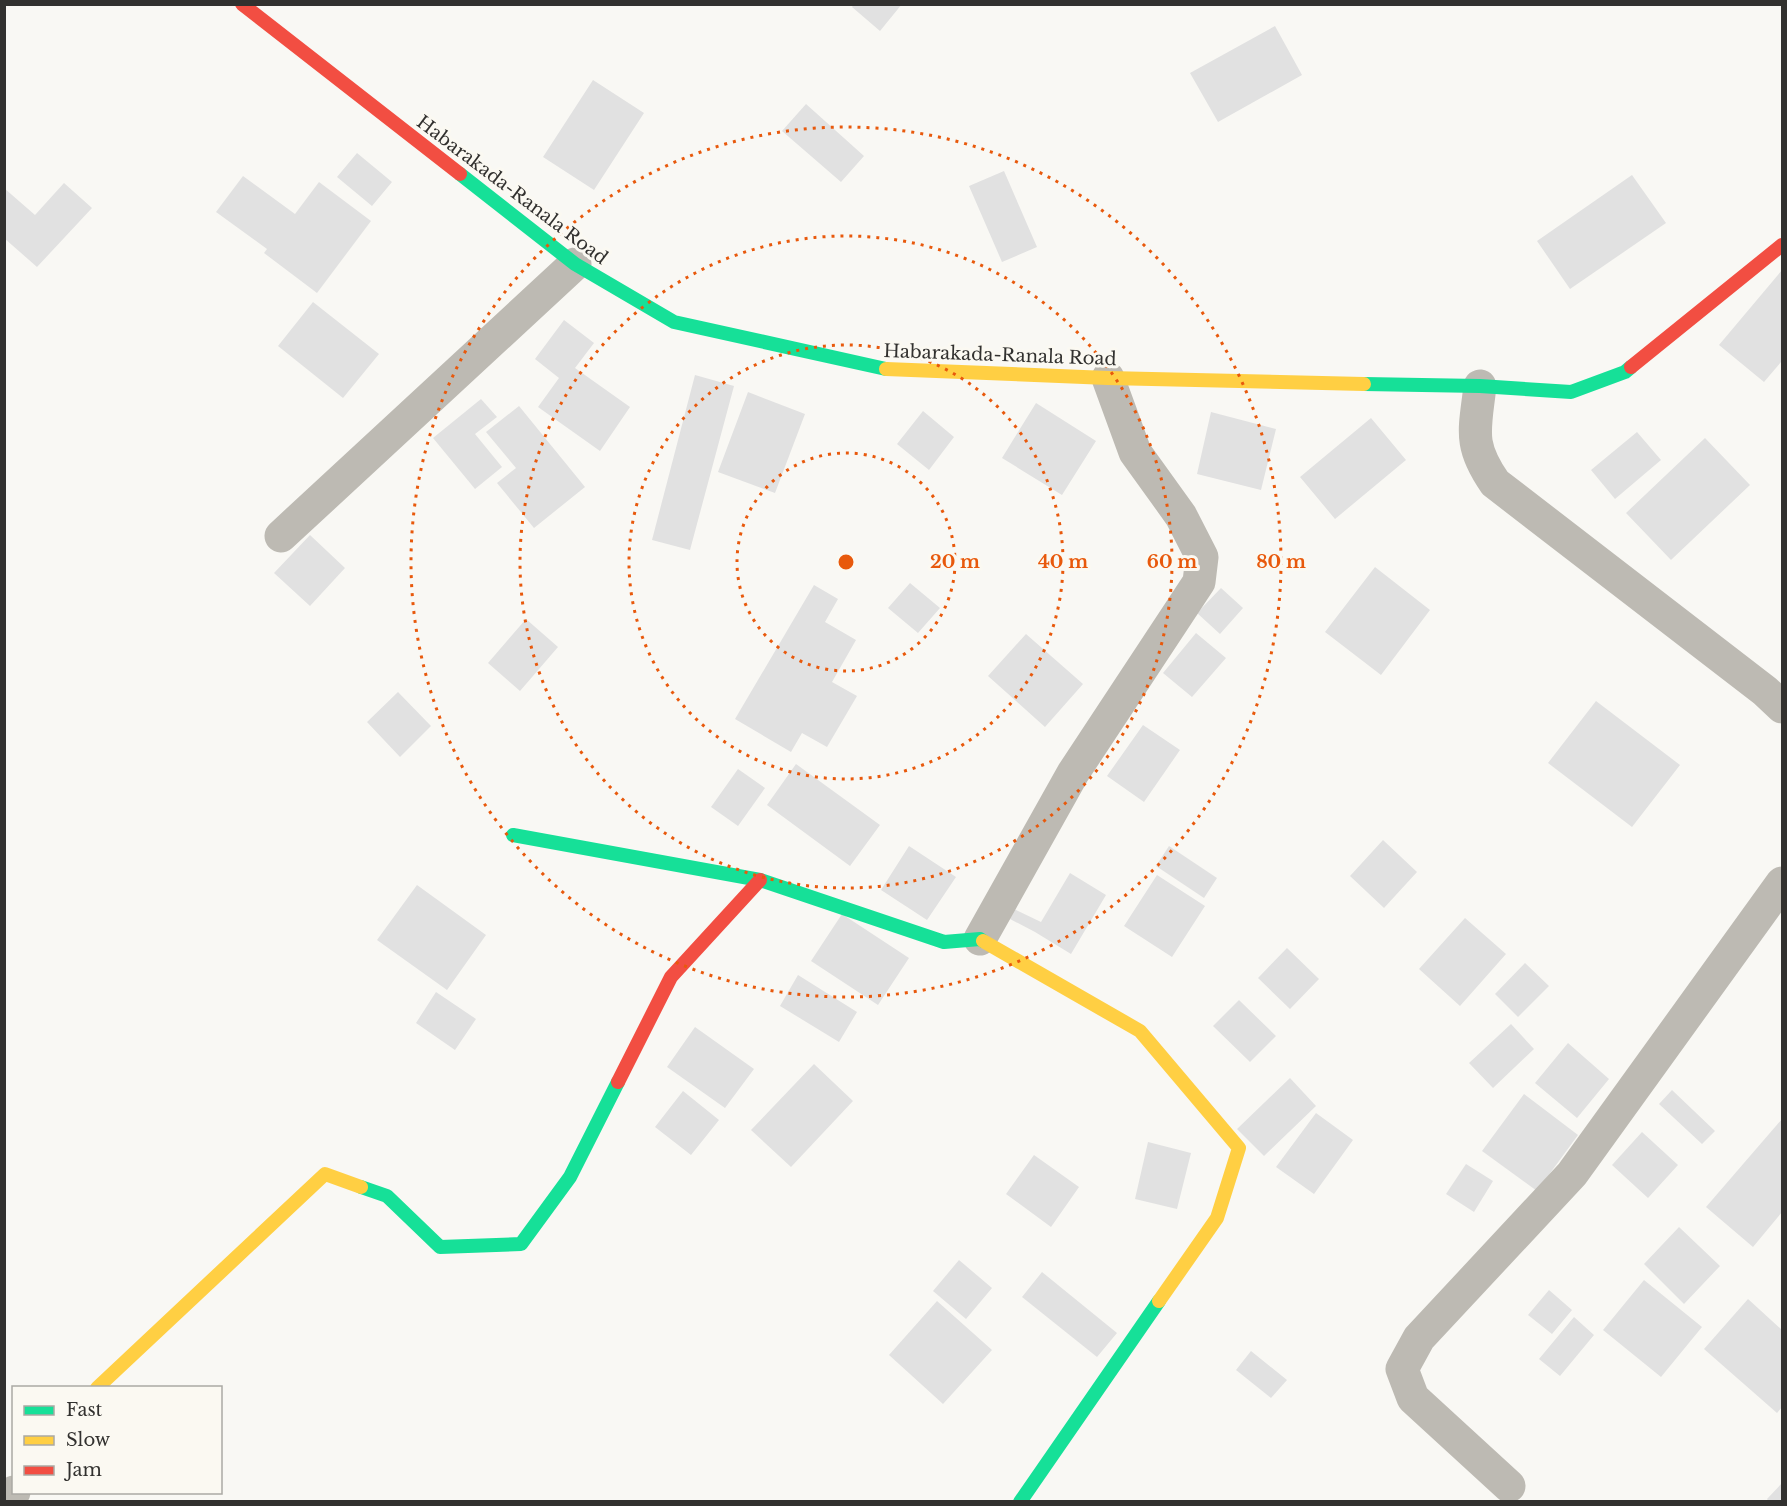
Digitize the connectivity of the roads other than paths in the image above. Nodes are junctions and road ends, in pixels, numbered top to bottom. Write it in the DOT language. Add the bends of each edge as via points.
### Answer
graph roads {
  1 [pos="242,4"];
  2 [pos="1782,245"];
  3 [pos="575,264"];
  4 [pos="1108,378"];
  5 [pos="1480,386"];
  6 [pos="281,536"];
  7 [pos="1782,707"];
  8 [pos="513,835"];
  9 [pos="760,880"];
  10 [pos="1782,883"];
  11 [pos="980,939"];
  12 [pos="99,1386"];
  13 [pos="1509,1486"];
  14 [pos="1020,1502"];
  1 -- 3 [label="street, Habarakada-Ranala Road"];
  2 -- 5 [label="street, Habarakada-Ranala Road" via="1626,372 1571,392"];
  3 -- 4 [label="street, Habarakada-Ranala Road" via="674,322 881,369"];
  3 -- 6 [label="street"];
  4 -- 5 [label="street, Habarakada-Ranala Road"];
  4 -- 11 [label="street" via="1135,452 1181,516 1202,557 1199,582 1073,773"];
  5 -- 7 [label="street" via="1474,438 1482,464 1495,483"];
  8 -- 9 [label="street"];
  9 -- 11 [label="street" via="944,942"];
  9 -- 12 [label="street" via="671,977 570,1177 521,1244 440,1247 387,1196 325,1174"];
  10 -- 13 [label="street" via="1572,1174 1419,1338 1402,1369 1413,1398"];
  11 -- 14 [label="street" via="1140,1031 1239,1148 1216,1218"];
}
